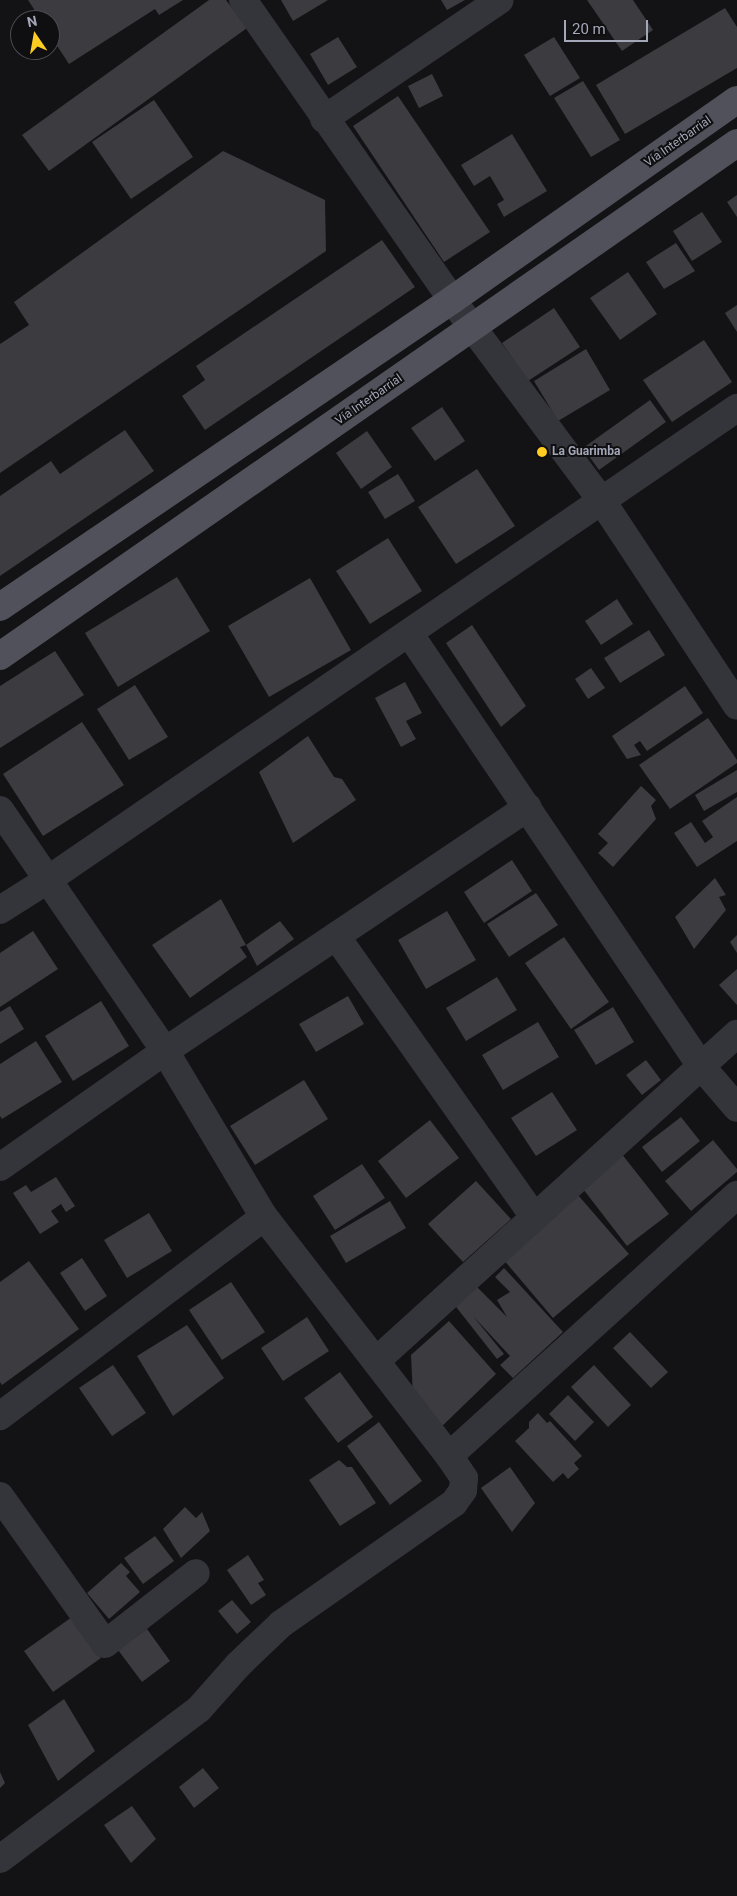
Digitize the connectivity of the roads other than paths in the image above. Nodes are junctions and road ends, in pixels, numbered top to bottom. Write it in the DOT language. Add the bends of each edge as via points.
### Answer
graph roads {
  1 [pos="243,0"];
  2 [pos="500,0"];
  3 [pos="737,100"];
  4 [pos="324,119"];
  5 [pos="737,143"];
  6 [pos="452,300"];
  7 [pos="473,328"];
  8 [pos="737,408"];
  9 [pos="197,473"];
  10 [pos="602,501"];
  11 [pos="218,505"];
  12 [pos="0,607"];
  13 [pos="409,633"];
  14 [pos="0,656"];
  15 [pos="737,706"];
  16 [pos="528,807"];
  17 [pos="0,810"];
  18 [pos="49,879"];
  19 [pos="0,910"];
  20 [pos="336,936"];
  21 [pos="737,1034"];
  22 [pos="165,1051"];
  23 [pos="701,1066"];
  24 [pos="737,1108"];
  25 [pos="0,1167"];
  26 [pos="737,1195"];
  27 [pos="264,1217"];
  28 [pos="534,1217"];
  29 [pos="376,1361"];
  30 [pos="0,1416"];
  31 [pos="449,1456"];
  32 [pos="0,1496"];
  33 [pos="196,1573"];
  34 [pos="0,1859"];
  1 -- 4 [label="street"];
  2 -- 4 [label="street"];
  3 -- 6 [label="main road, Vía Interbarrial"];
  4 -- 6 [label="street"];
  5 -- 7 [label="main road, Vía Interbarrial"];
  6 -- 7 [label="street"];
  6 -- 9 [label="main road, Vía Interbarrial"];
  7 -- 10 [label="street"];
  7 -- 11 [label="main road, Vía Interbarrial"];
  8 -- 10 [label="street"];
  9 -- 11 [label="main road"];
  9 -- 12 [label="main road, Vía Interbarrial"];
  10 -- 13 [label="street"];
  10 -- 15 [label="street"];
  11 -- 14 [label="main road, Vía Interbarrial"];
  13 -- 16 [label="street"];
  13 -- 18 [label="street"];
  16 -- 20 [label="street"];
  16 -- 23 [label="street"];
  17 -- 18 [label="street"];
  18 -- 19 [label="street"];
  18 -- 22 [label="street"];
  20 -- 22 [label="street"];
  20 -- 28 [label="street"];
  21 -- 23 [label="street"];
  22 -- 25 [label="street"];
  22 -- 27 [label="street"];
  23 -- 24 [label="street"];
  23 -- 28 [label="street"];
  26 -- 31 [label="street"];
  27 -- 29 [label="street"];
  27 -- 30 [label="street"];
  28 -- 29 [label="street"];
  29 -- 31 [label="street"];
  31 -- 34 [label="street" via="464,1478 463,1490 454,1503 281,1624 199,1709"];
  32 -- 33 [label="street" via="105,1644"];
}
